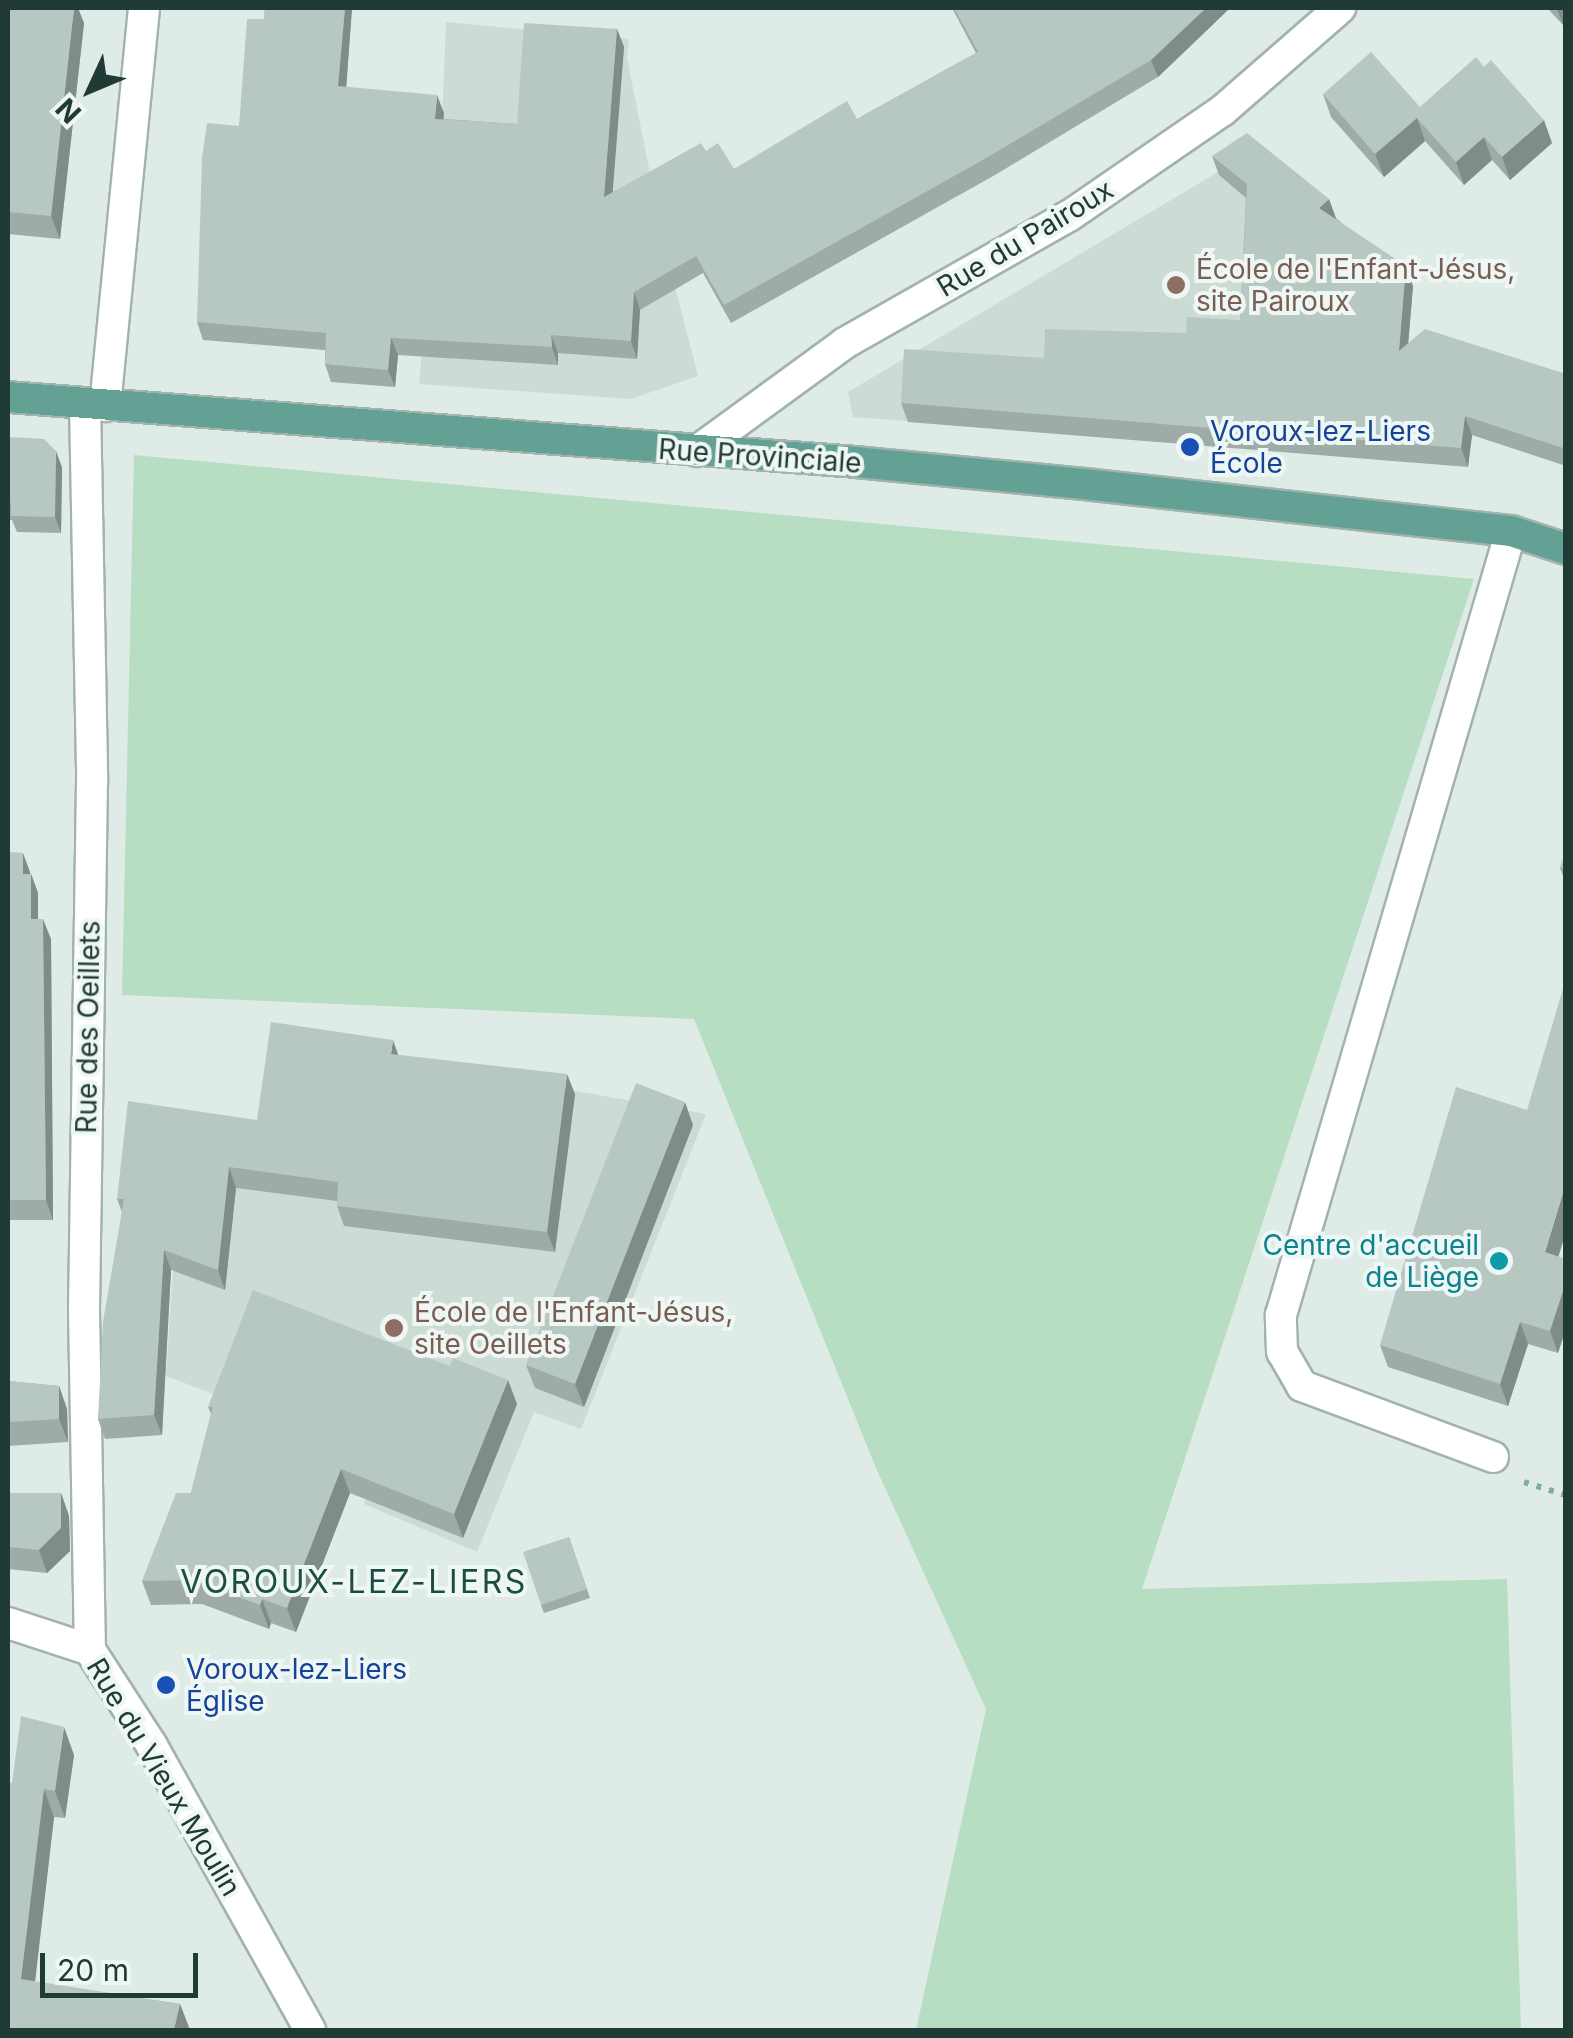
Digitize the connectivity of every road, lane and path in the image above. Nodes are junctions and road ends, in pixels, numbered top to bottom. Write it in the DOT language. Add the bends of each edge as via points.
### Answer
graph roads {
  1 [pos="144,8"];
  2 [pos="1340,8"];
  3 [pos="8,397"];
  4 [pos="95,405"];
  5 [pos="697,451"];
  6 [pos="1511,530"];
  7 [pos="1566,548"];
  8 [pos="1493,1457"];
  9 [pos="8,1624"];
  10 [pos="90,1650"];
  11 [pos="310,2030"];
  1 -- 4 [label="street, Rue des Oeillets"];
  2 -- 5 [label="street, Rue du Pairoux" via="1222,111 1068,216 845,343"];
  3 -- 4 [label="main road, Rue Provinciale"];
  4 -- 5 [label="main road, Rue Provinciale"];
  4 -- 10 [label="street, Rue des Oeillets" via="84,1255"];
  5 -- 6 [label="main road, Rue Provinciale"];
  6 -- 7 [label="main road, Rue Provinciale"];
  6 -- 8 [label="street" via="1281,1315 1282,1352 1302,1386"];
  9 -- 10 [label="street, Rue du Vieux Moulin"];
  10 -- 11 [label="street, Rue du Vieux Moulin" via="152,1746"];
}
